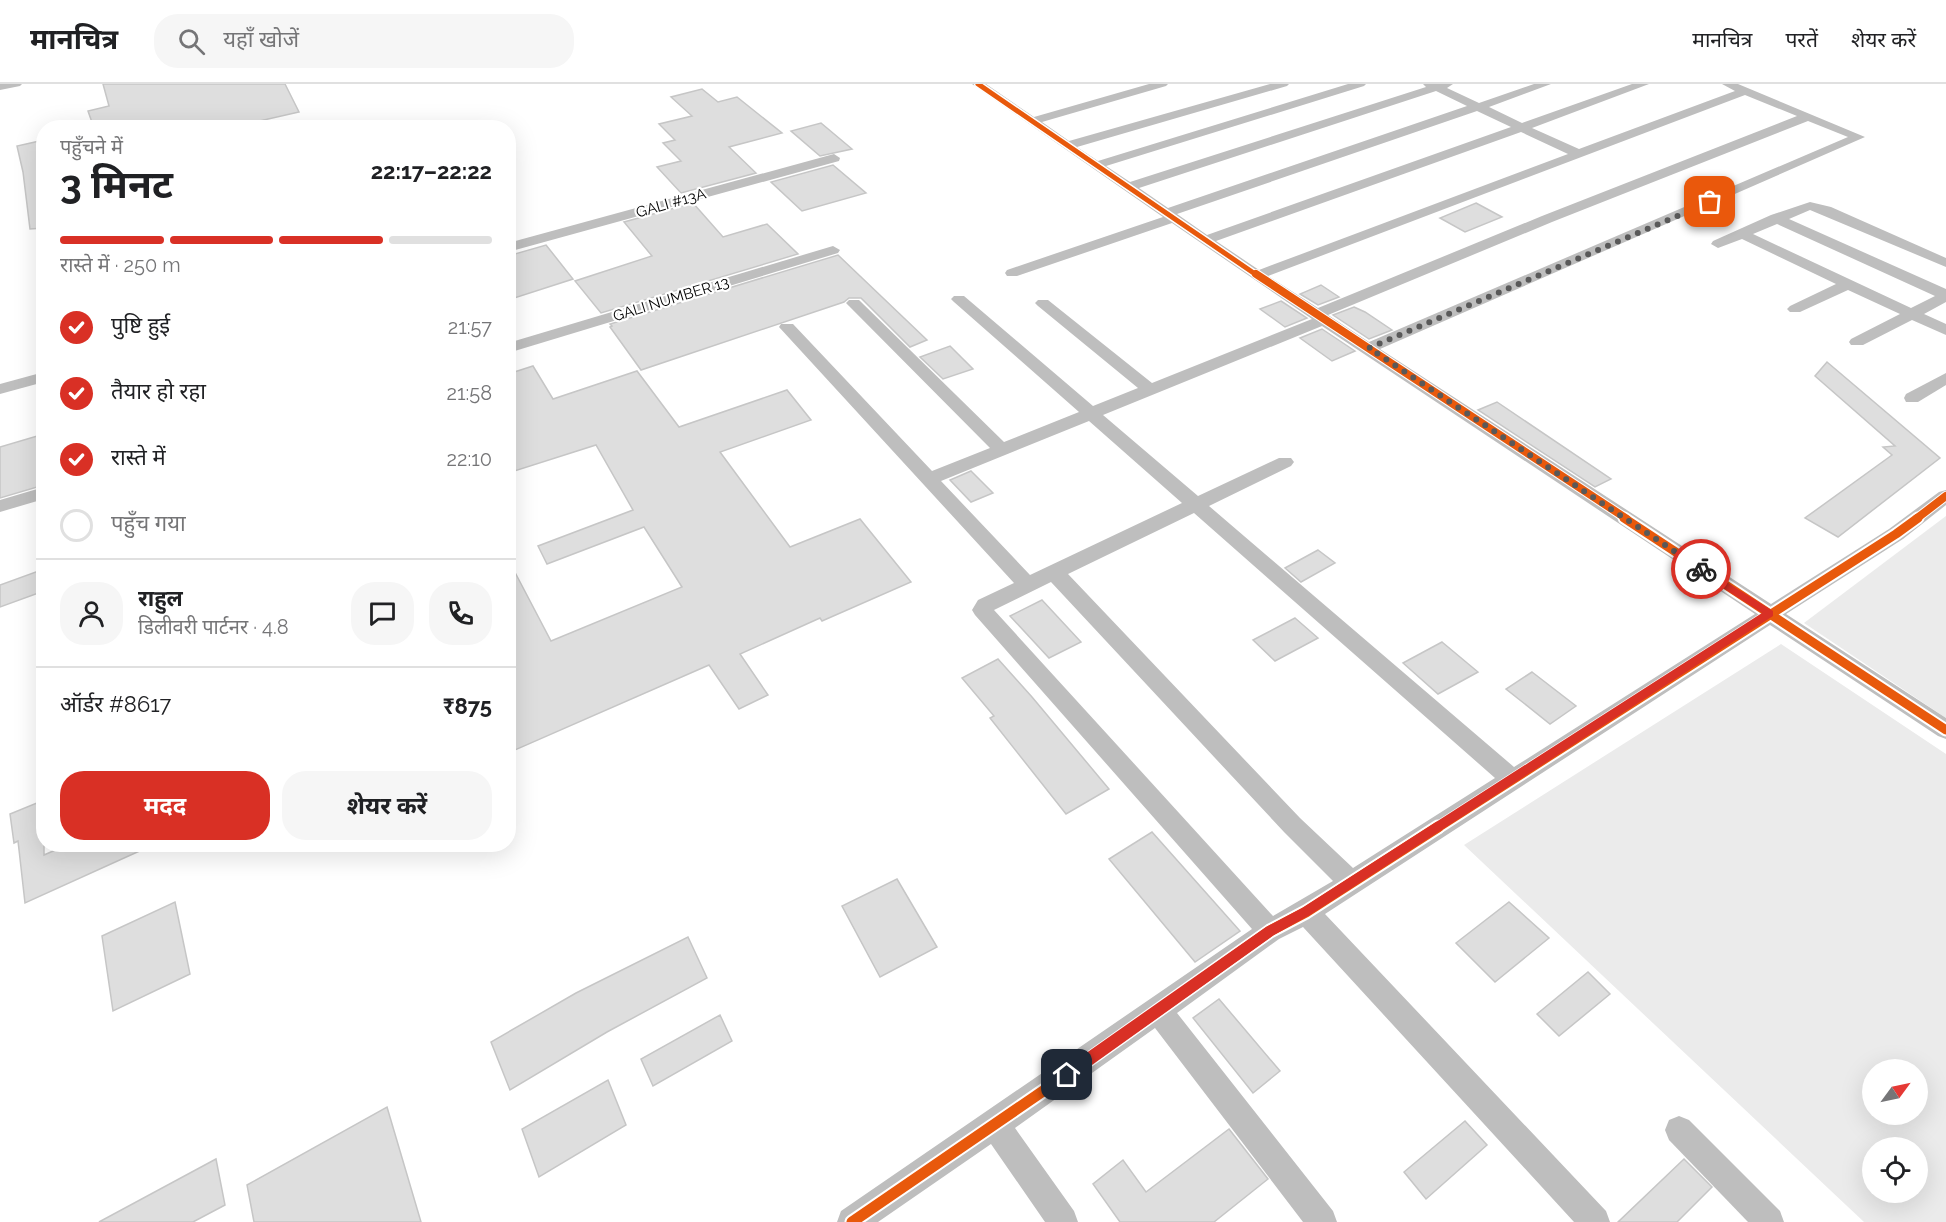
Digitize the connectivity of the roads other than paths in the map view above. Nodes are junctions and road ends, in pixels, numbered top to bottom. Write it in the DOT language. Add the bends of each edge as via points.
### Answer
graph roads {
  1 [pos="16,84"];
  2 [pos="978,84"];
  3 [pos="1162,84"];
  4 [pos="1283,84"];
  5 [pos="1359,84"];
  6 [pos="1545,84"];
  7 [pos="1643,84"];
  8 [pos="1728,84"];
  9 [pos="1437,85"];
  10 [pos="0,87"];
  11 [pos="1746,91"];
  12 [pos="1478,107"];
  13 [pos="1809,116"];
  14 [pos="1033,121"];
  15 [pos="1521,127"];
  16 [pos="1069,145"];
  17 [pos="1579,154"];
  18 [pos="834,158"];
  19 [pos="1098,165"];
  20 [pos="1129,187"];
  21 [pos="1170,216"];
  22 [pos="1776,218"];
  23 [pos="1742,234"];
  24 [pos="1206,240"];
  25 [pos="1718,244"];
  26 [pos="516,246"];
  27 [pos="833,250"];
  28 [pos="1946,263"];
  29 [pos="1012,273"];
  30 [pos="1258,275"];
  31 [pos="1848,284"];
  32 [pos="1946,296"];
  33 [pos="959,299"];
  34 [pos="854,303"];
  35 [pos="1043,303"];
  36 [pos="1795,309"];
  37 [pos="1912,314"];
  38 [pos="1322,316"];
  39 [pos="787,327"];
  40 [pos="1946,330"];
  41 [pos="1857,342"];
  42 [pos="516,346"];
  43 [pos="1369,348"];
  44 [pos="1946,378"];
  45 [pos="36,379"];
  46 [pos="0,389"];
  47 [pos="1149,389"];
  48 [pos="1912,398"];
  49 [pos="1090,413"];
  50 [pos="1001,449"];
  51 [pos="1285,462"];
  52 [pos="929,479"];
  53 [pos="36,495"];
  54 [pos="1946,496"];
  55 [pos="1196,504"];
  56 [pos="0,506"];
  57 [pos="1053,571"];
  58 [pos="1027,584"];
  59 [pos="1769,613"];
  60 [pos="1946,730"];
  61 [pos="1512,779"];
  62 [pos="1350,882"];
  63 [pos="1306,912"];
  64 [pos="1270,931"];
  65 [pos="1158,1010"];
  66 [pos="995,1124"];
  67 [pos="1679,1130"];
  68 [pos="852,1222"];
  69 [pos="1063,1222"];
  70 [pos="1322,1222"];
  71 [pos="1595,1222"];
  72 [pos="1769,1222"];
  1 -- 10 [label="street"];
  2 -- 14 [label="street"];
  3 -- 14 [label="street"];
  4 -- 16 [label="street"];
  5 -- 19 [label="street"];
  6 -- 12 [label="street"];
  7 -- 15 [label="street"];
  8 -- 11 [label="street"];
  9 -- 12 [label="street"];
  9 -- 20 [label="street"];
  11 -- 13 [label="street"];
  11 -- 17 [label="street"];
  12 -- 15 [label="street"];
  12 -- 21 [label="street"];
  13 -- 38 [label="street" via="1547,219"];
  13 -- 43 [label="street" via="1859,137"];
  14 -- 16 [label="street"];
  15 -- 17 [label="street"];
  15 -- 24 [label="street"];
  16 -- 19 [label="street"];
  17 -- 30 [label="street"];
  18 -- 26 [label="street, GALI #13A"];
  19 -- 20 [label="street"];
  20 -- 21 [label="street"];
  21 -- 24 [label="street"];
  21 -- 29 [label="street"];
  22 -- 23 [label="street"];
  22 -- 28 [label="street" via="1818,207"];
  22 -- 32 [label="street"];
  23 -- 25 [label="street"];
  23 -- 31 [label="street"];
  24 -- 30 [label="street"];
  27 -- 42 [label="street, GALI NUMBER 13"];
  30 -- 38 [label="street"];
  31 -- 36 [label="street"];
  31 -- 37 [label="street"];
  32 -- 37 [label="street"];
  33 -- 49 [label="street"];
  34 -- 50 [label="street"];
  35 -- 47 [label="street"];
  37 -- 40 [label="street"];
  37 -- 41 [label="street"];
  38 -- 43 [label="street"];
  38 -- 47 [label="street"];
  39 -- 52 [label="street"];
  43 -- 59 [label="street"];
  44 -- 48 [label="street"];
  45 -- 46 [label="street"];
  47 -- 49 [label="street"];
  49 -- 50 [label="street"];
  49 -- 55 [label="street"];
  50 -- 52 [label="street"];
  51 -- 55 [label="street"];
  52 -- 58 [label="street"];
  53 -- 56 [label="street"];
  54 -- 59 [label="street" via="1896,534"];
  55 -- 57 [label="street"];
  55 -- 61 [label="street"];
  57 -- 58 [label="street"];
  57 -- 62 [label="street"];
  58 -- 64 [label="street" via="985,605 983,613"];
  59 -- 60 [label="street"];
  59 -- 61 [label="street"];
  61 -- 62 [label="street"];
  62 -- 63 [label="street"];
  63 -- 64 [label="street"];
  63 -- 71 [label="street"];
  64 -- 65 [label="street"];
  65 -- 66 [label="street"];
  65 -- 70 [label="street"];
  66 -- 68 [label="street"];
  66 -- 69 [label="street"];
  67 -- 72 [label="street"];
}
